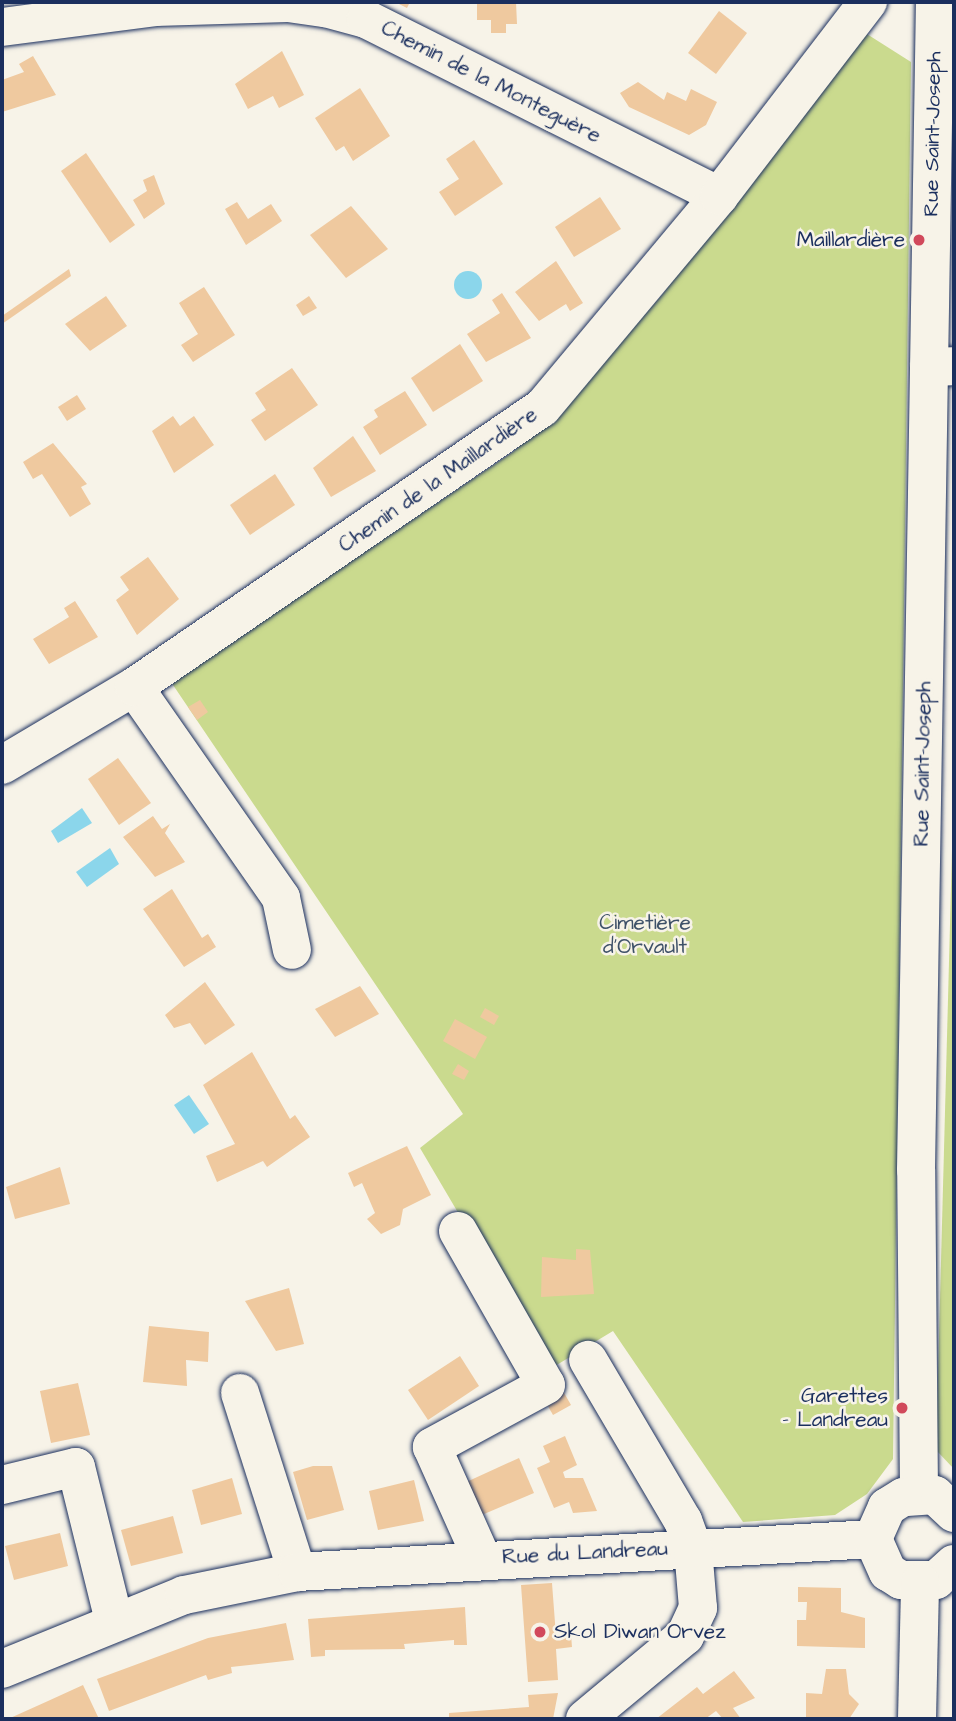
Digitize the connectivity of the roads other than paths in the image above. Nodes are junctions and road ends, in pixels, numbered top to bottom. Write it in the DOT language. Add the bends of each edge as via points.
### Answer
graph roads {
  1 [pos="868,2"];
  2 [pos="367,10"];
  3 [pos="12,17"];
  4 [pos="939,46"];
  5 [pos="719,196"];
  6 [pos="942,367"];
  7 [pos="134,687"];
  8 [pos="2,765"];
  9 [pos="292,950"];
  10 [pos="458,1231"];
  11 [pos="588,1360"];
  12 [pos="240,1393"];
  13 [pos="2,1485"];
  14 [pos="919,1492"];
  15 [pos="954,1513"];
  16 [pos="873,1539"];
  17 [pos="693,1548"];
  18 [pos="482,1559"];
  19 [pos="954,1564"];
  20 [pos="297,1572"];
  21 [pos="920,1583"];
  22 [pos="114,1620"];
  23 [pos="2,1669"];
  24 [pos="584,1719"];
  25 [pos="917,1719"];
  1 -- 5 [label="street, Chemin de la Maillardière"];
  2 -- 3 [label="street, Chemin de la Monteguère" via="288,3"];
  2 -- 5 [label="street, Chemin de la Monteguère"];
  4 -- 6 [label="street, Rue Saint-Joseph"];
  5 -- 7 [label="street, Chemin de la Maillardière" via="542,408"];
  6 -- 14 [label="street, Rue Saint-Joseph" via="916,1170"];
  7 -- 8 [label="street, Chemin de la Maillardière"];
  7 -- 9 [label="street" via="281,898"];
  10 -- 18 [label="street" via="546,1385 432,1447"];
  11 -- 17 [label="street"];
  12 -- 20 [label="street"];
  13 -- 22 [label="street" via="76,1468"];
  14 -- 15 [label="street" via="935,1495"];
  14 -- 16 [label="street" via="887,1507"];
  16 -- 17 [label="street, Rue du Landreau"];
  16 -- 21 [label="street" via="888,1572"];
  17 -- 18 [label="street, Rue du Landreau"];
  17 -- 24 [label="street" via="698,1608 685,1636"];
  18 -- 20 [label="street, Rue du Landreau"];
  19 -- 21 [label="street" via="936,1580"];
  20 -- 22 [label="street, Rue du Landreau" via="184,1595"];
  21 -- 25 [label="street"];
  22 -- 23 [label="street, Rue du Landreau"];
}
